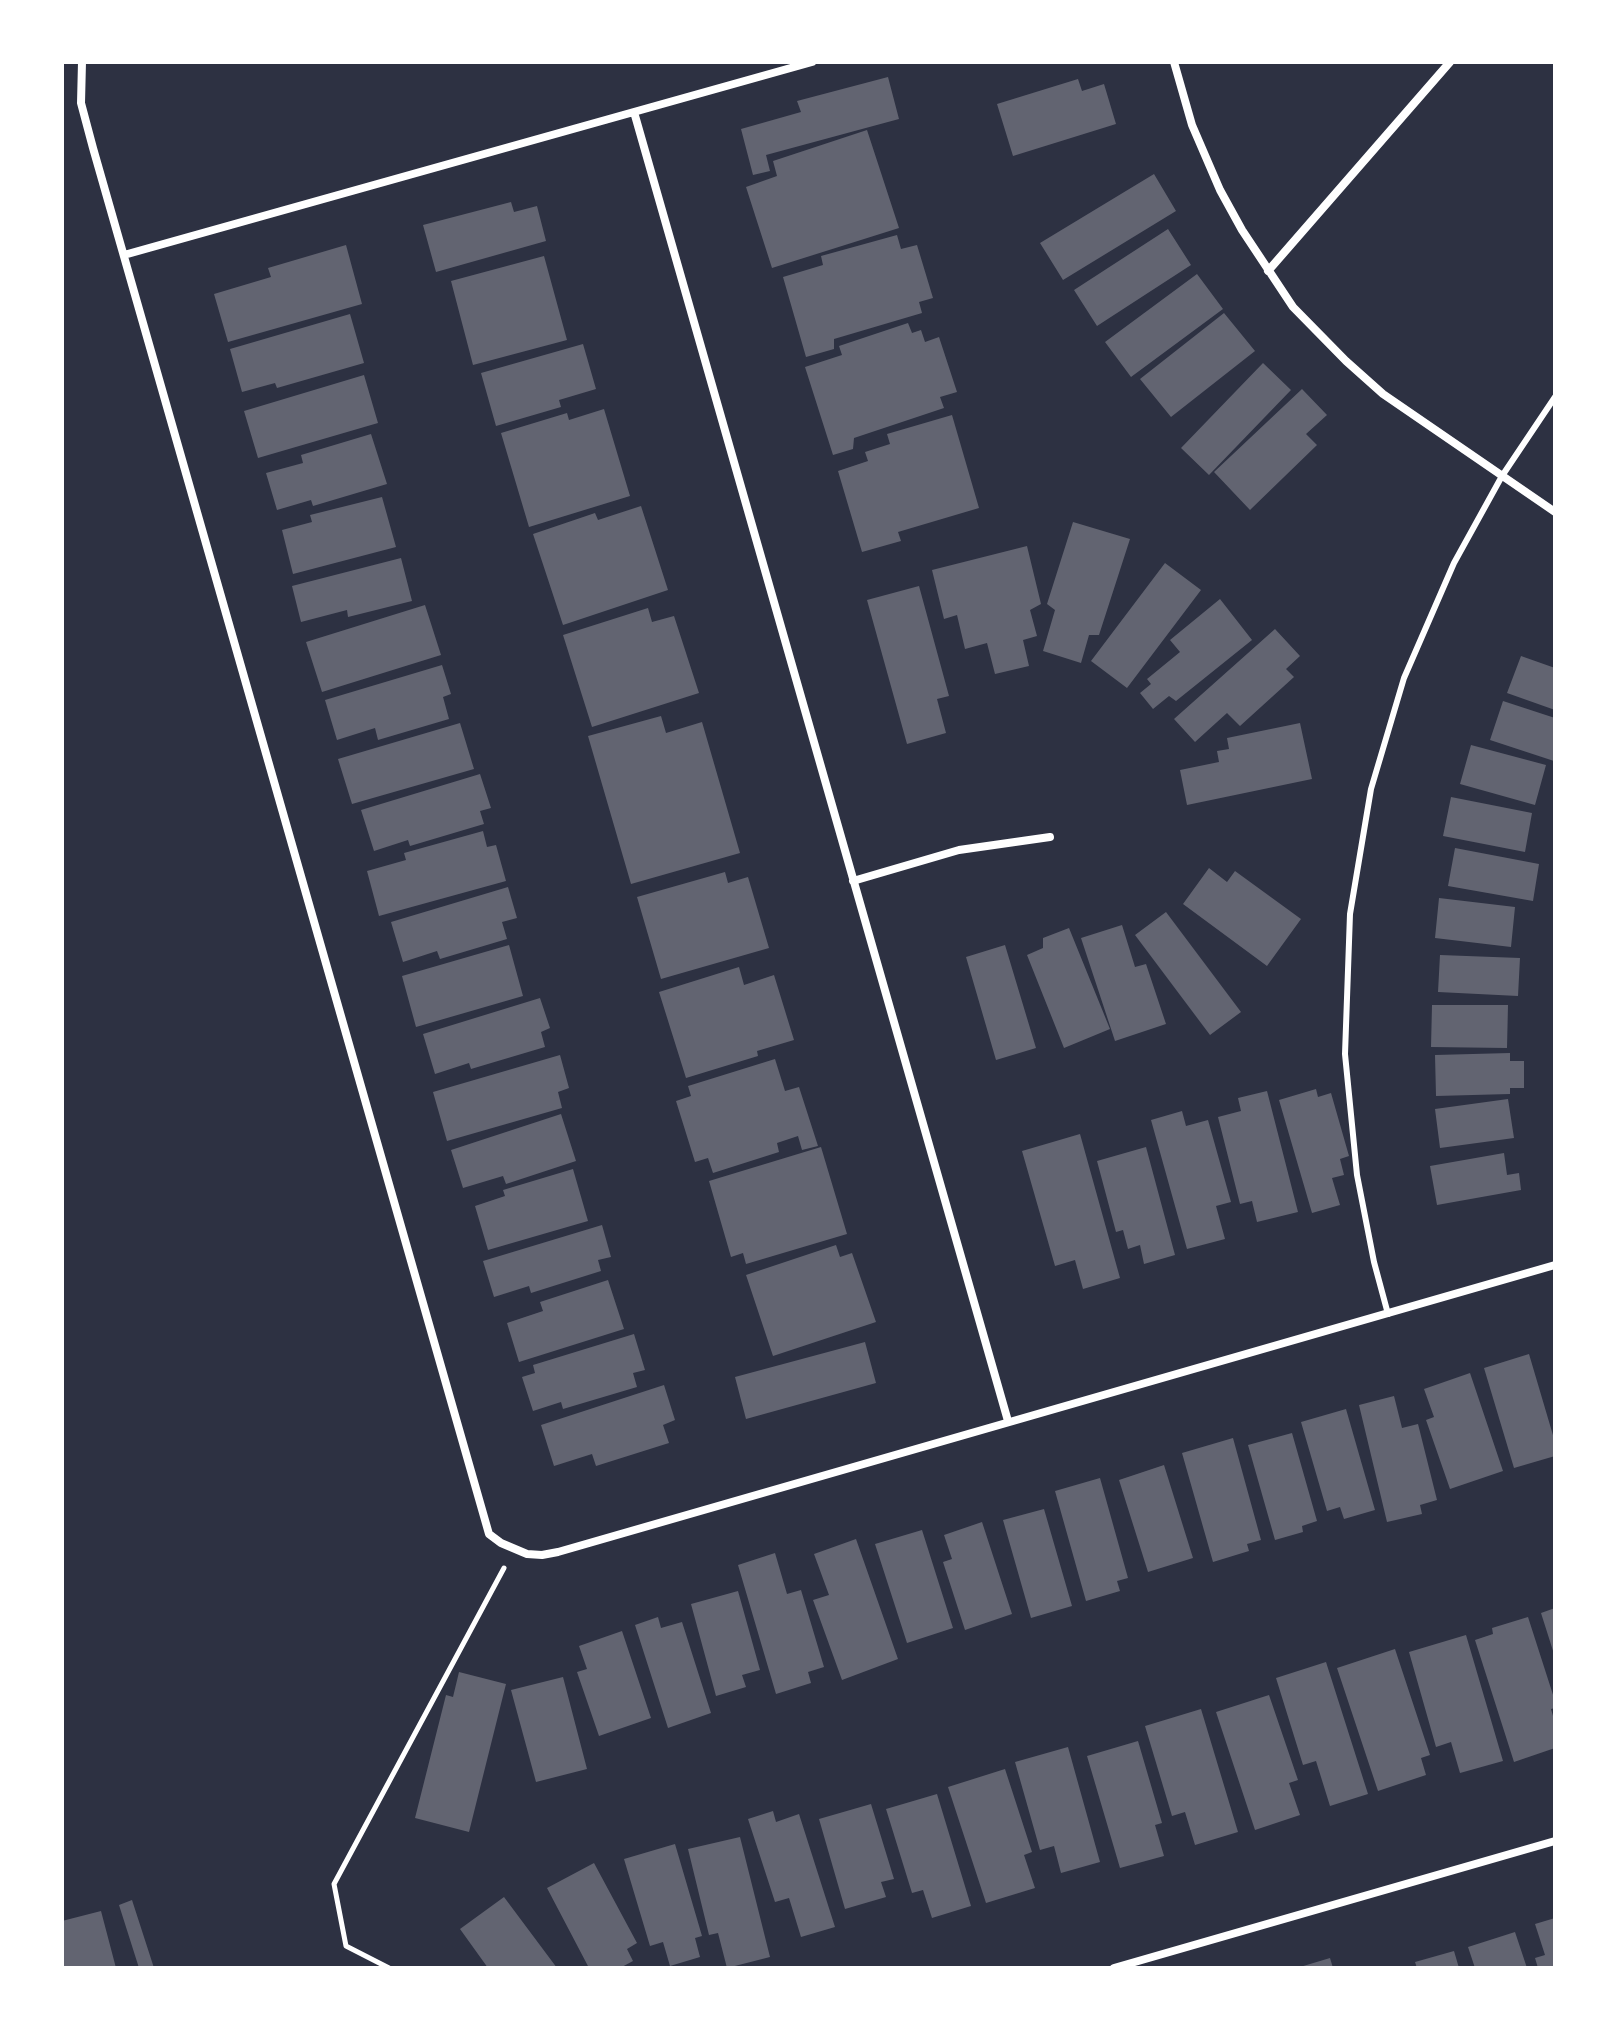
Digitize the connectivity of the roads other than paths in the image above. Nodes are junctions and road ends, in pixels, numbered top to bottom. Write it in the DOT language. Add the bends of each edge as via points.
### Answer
graph roads {
  1 [pos="82,62"];
  2 [pos="812,62"];
  3 [pos="1174,62"];
  4 [pos="1450,62"];
  5 [pos="634,112"];
  6 [pos="124,255"];
  7 [pos="1268,271"];
  8 [pos="1555,397"];
  9 [pos="1502,476"];
  10 [pos="1555,512"];
  11 [pos="1050,837"];
  12 [pos="853,881"];
  13 [pos="1555,1265"];
  14 [pos="1388,1314"];
  15 [pos="1008,1421"];
  16 [pos="1555,1841"];
  17 [pos="1159,1955"];
  18 [pos="1114,1968"];
  19 [pos="1163,1968"];
  1 -- 6 [label="street" via="81,103"];
  2 -- 5 [label="street"];
  3 -- 7 [label="street" via="1205,157"];
  4 -- 7 [label="street"];
  5 -- 6 [label="street"];
  5 -- 12 [label="street"];
  6 -- 15 [label="street" via="489,1534 513,1550 558,1552"];
  7 -- 9 [label="street" via="1293,307 1383,394"];
  8 -- 9 [label="lane"];
  9 -- 10 [label="street"];
  9 -- 14 [label="lane" via="1454,563 1404,678 1371,789 1350,914 1346,1069 1357,1175"];
  11 -- 12 [label="street" via="959,850"];
  12 -- 15 [label="street"];
  13 -- 14 [label="street"];
  14 -- 15 [label="street"];
  16 -- 17 [label="street"];
  17 -- 18 [label="street"];
  17 -- 19 [label="street"];
}
